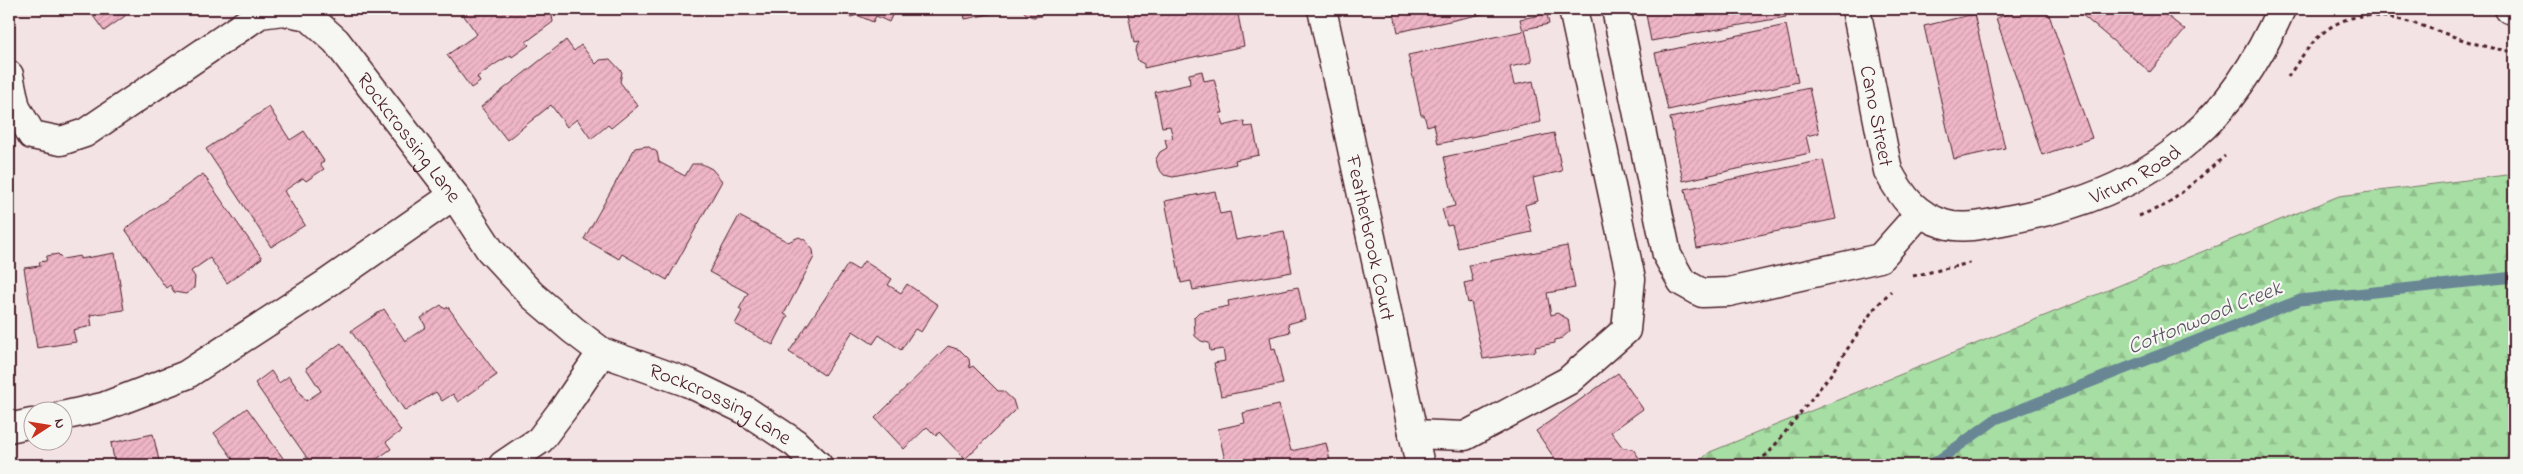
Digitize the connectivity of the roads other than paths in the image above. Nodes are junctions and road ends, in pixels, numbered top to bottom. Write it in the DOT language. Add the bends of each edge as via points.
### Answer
graph roads {
  1 [pos="1322,9"];
  2 [pos="1573,9"];
  3 [pos="1616,9"];
  4 [pos="2281,9"];
  5 [pos="2509,9"];
  6 [pos="1864,10"];
  7 [pos="2514,10"];
  8 [pos="9,75"];
  9 [pos="454,195"];
  10 [pos="1920,213"];
  11 [pos="602,352"];
  12 [pos="72,414"];
  13 [pos="22,425"];
  14 [pos="9,428"];
  15 [pos="1414,434"];
  16 [pos="503,465"];
  17 [pos="818,465"];
  18 [pos="1420,465"];
  1 -- 15 [label="street, Featherbrook Court"];
  2 -- 15 [label="street" via="1631,279 1626,330 1568,380 1465,436"];
  3 -- 10 [label="street" via="1667,256 1682,282 1702,293 1729,292 1880,258"];
  4 -- 10 [label="street, Virum Road" via="2246,77 2221,109 2192,138 2130,181 2065,208 1971,227 1945,224"];
  5 -- 7 [label="street"];
  6 -- 10 [label="street, Cano Street" via="1888,171 1901,195"];
  8 -- 9 [label="street, Rockcrossing Lane" via="16,108 32,135 61,141 85,133 260,14 283,11 308,16 336,41"];
  9 -- 11 [label="street, Rockcrossing Lane" via="490,250 532,295"];
  9 -- 12 [label="street" via="326,284 186,375 103,407"];
  11 -- 16 [label="street" via="540,440"];
  11 -- 17 [label="street, Rockcrossing Lane" via="689,383 745,410 795,444"];
  13 -- 14 [label="street"];
  15 -- 18 [label="street, Featherbrook Court"];
}
